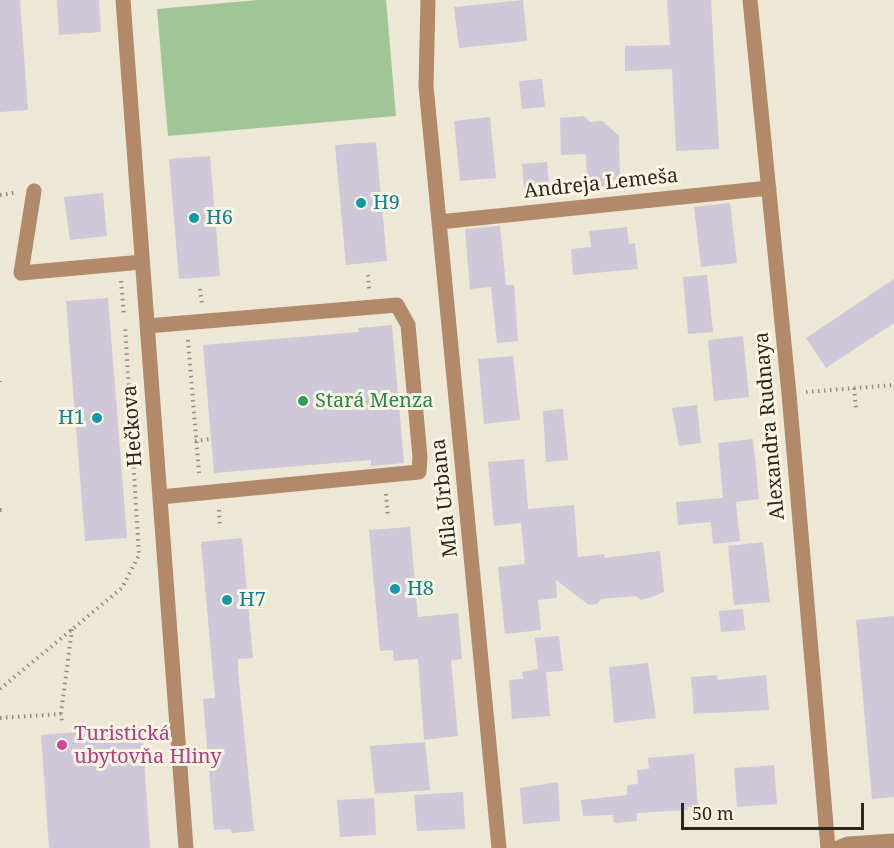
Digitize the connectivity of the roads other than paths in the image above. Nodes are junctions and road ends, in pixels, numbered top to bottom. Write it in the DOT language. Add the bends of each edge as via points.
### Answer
graph roads {
  1 [pos="123,0"];
  2 [pos="428,0"];
  3 [pos="750,0"];
  4 [pos="769,188"];
  5 [pos="34,191"];
  6 [pos="439,222"];
  7 [pos="142,262"];
  8 [pos="147,326"];
  9 [pos="160,497"];
  10 [pos="894,841"];
  11 [pos="186,848"];
  12 [pos="500,848"];
  13 [pos="828,848"];
  14 [pos="838,848"];
  1 -- 7 [label="street, Hečkova"];
  2 -- 6 [label="street, Mila Urbana" via="426,86"];
  3 -- 4 [label="street, Alexandra Rudnaya"];
  4 -- 6 [label="street, Andreja Lemeša"];
  4 -- 13 [label="street, Alexandra Rudnaya"];
  5 -- 7 [label="street" via="21,273"];
  6 -- 12 [label="street, Mila Urbana"];
  7 -- 8 [label="street, Hečkova"];
  8 -- 9 [label="street, Hečkova"];
  8 -- 9 [label="street" via="397,304 408,325 419,472"];
  9 -- 11 [label="street, Hečkova"];
  10 -- 14 [label="street"];
}
